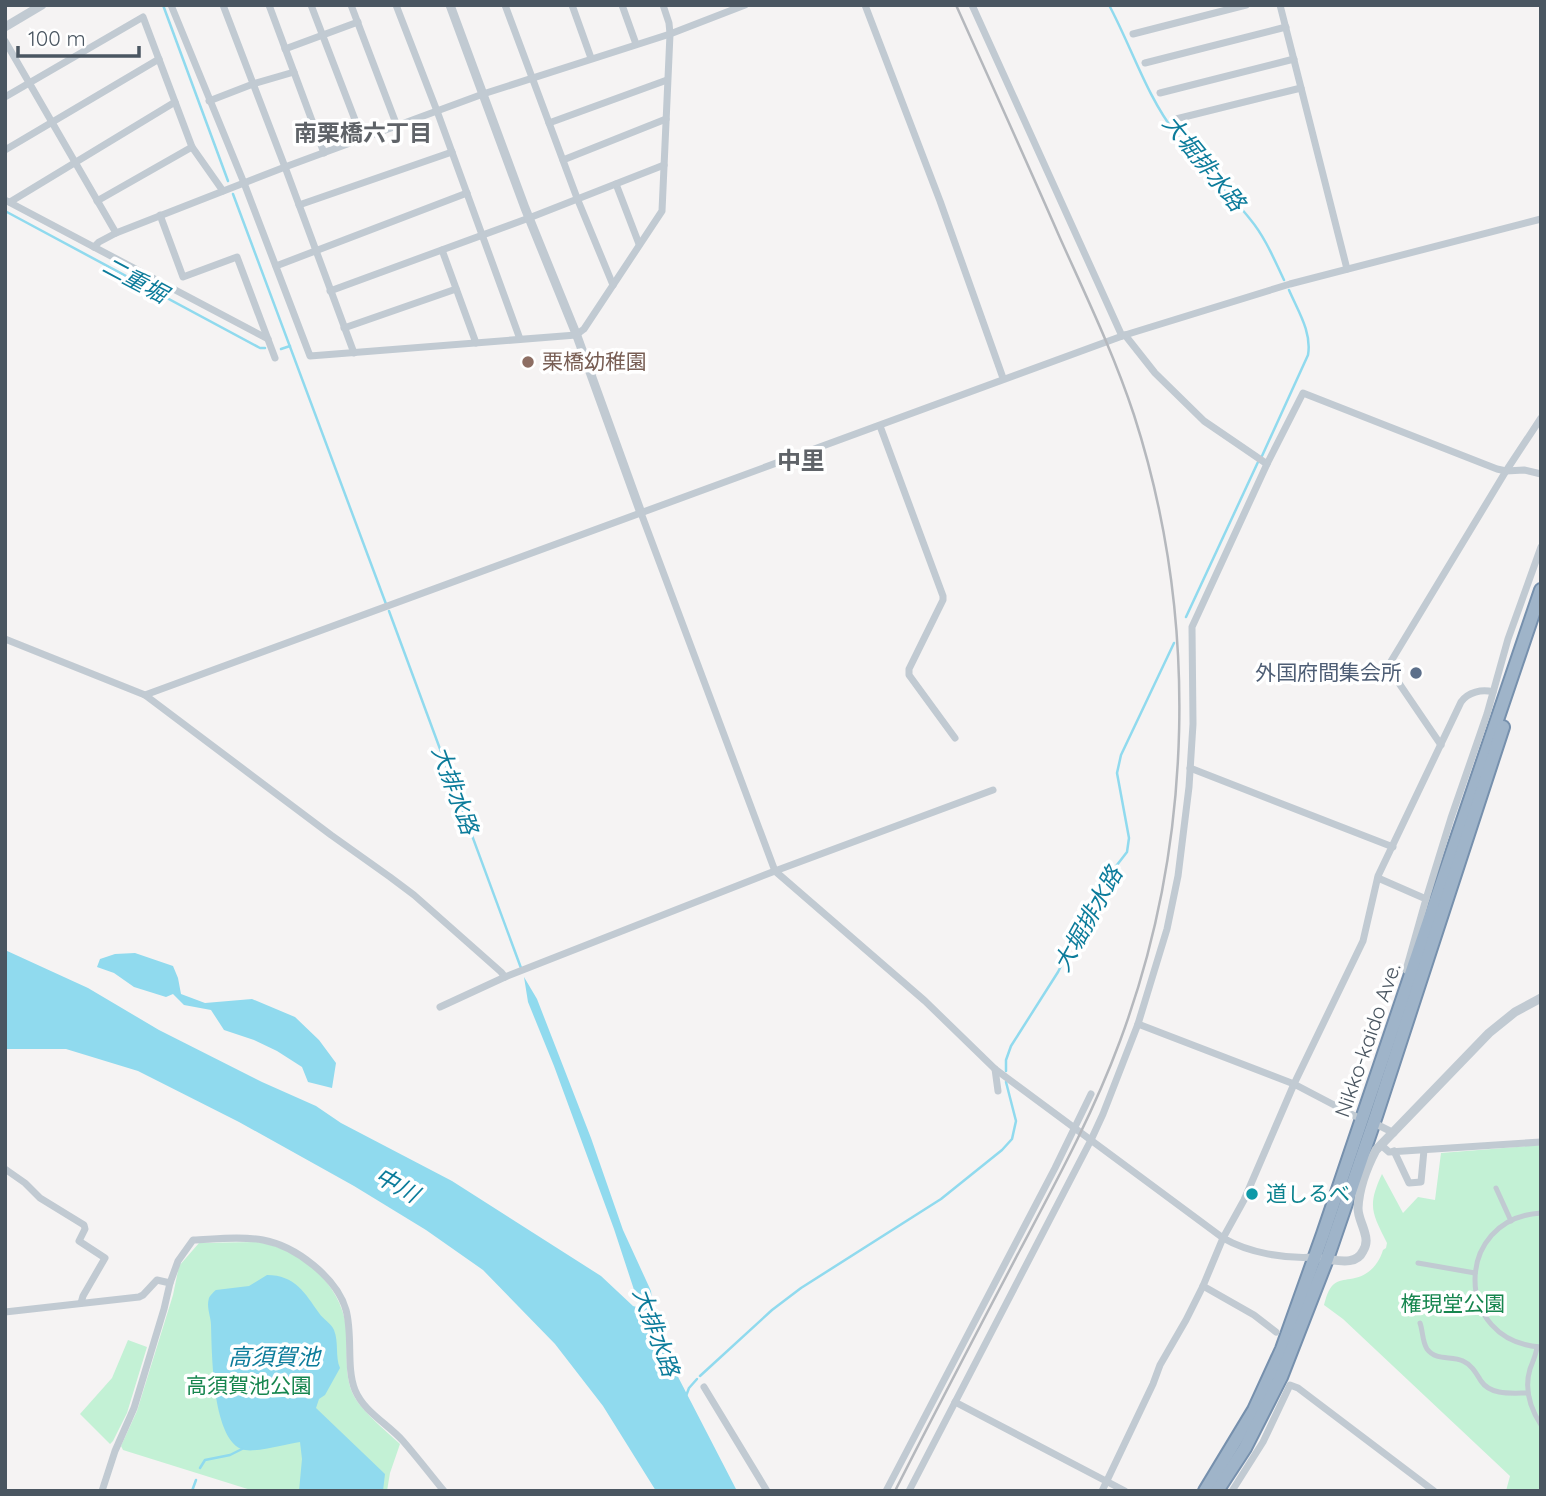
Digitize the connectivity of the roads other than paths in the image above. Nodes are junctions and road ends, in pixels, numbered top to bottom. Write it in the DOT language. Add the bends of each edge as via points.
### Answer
graph roads {
  1 [pos="42,5"];
  2 [pos="171,5"];
  3 [pos="223,5"];
  4 [pos="269,5"];
  5 [pos="311,5"];
  6 [pos="352,5"];
  7 [pos="396,5"];
  8 [pos="450,5"];
  9 [pos="505,5"];
  10 [pos="572,5"];
  11 [pos="622,5"];
  12 [pos="663,5"];
  13 [pos="745,5"];
  14 [pos="865,5"];
  15 [pos="972,5"];
  16 [pos="1245,5"];
  17 [pos="1280,5"];
  18 [pos="358,22"];
  19 [pos="5,27"];
  20 [pos="1286,27"];
  21 [pos="670,34"];
  22 [pos="1133,34"];
  23 [pos="322,35"];
  24 [pos="5,41"];
  25 [pos="636,44"];
  26 [pos="285,48"];
  27 [pos="591,58"];
  28 [pos="159,59"];
  29 [pos="1294,59"];
  30 [pos="1145,64"];
  31 [pos="294,72"];
  32 [pos="533,77"];
  33 [pos="667,80"];
  34 [pos="29,83"];
  35 [pos="253,85"];
  36 [pos="1301,88"];
  37 [pos="483,93"];
  38 [pos="1160,93"];
  39 [pos="5,97"];
  40 [pos="209,101"];
  41 [pos="175,102"];
  42 [pos="437,111"];
  43 [pos="666,119"];
  44 [pos="1176,119"];
  45 [pos="52,122"];
  46 [pos="550,123"];
  47 [pos="397,126"];
  48 [pos="362,138"];
  49 [pos="191,147"];
  50 [pos="5,150"];
  51 [pos="452,152"];
  52 [pos="324,153"];
  53 [pos="563,160"];
  54 [pos="76,163"];
  55 [pos="664,164"];
  56 [pos="285,167"];
  57 [pos="241,184"];
  58 [pos="616,184"];
  59 [pos="223,191"];
  60 [pos="467,193"];
  61 [pos="577,198"];
  62 [pos="8,201"];
  63 [pos="97,201"];
  64 [pos="299,205"];
  65 [pos="160,215"];
  66 [pos="530,218"];
  67 [pos="1541,219"];
  68 [pos="116,233"];
  69 [pos="482,235"];
  70 [pos="639,244"];
  71 [pos="94,247"];
  72 [pos="442,250"];
  73 [pos="316,251"];
  74 [pos="276,266"];
  75 [pos="1347,270"];
  76 [pos="613,285"];
  77 [pos="456,289"];
  78 [pos="330,290"];
  79 [pos="344,328"];
  80 [pos="576,335"];
  81 [pos="1124,335"];
  82 [pos="268,339"];
  83 [pos="520,340"];
  84 [pos="476,343"];
  85 [pos="354,353"];
  86 [pos="275,358"];
  87 [pos="1003,379"];
  88 [pos="1541,418"];
  89 [pos="880,426"];
  90 [pos="1268,464"];
  91 [pos="1506,471"];
  92 [pos="1541,474"];
  93 [pos="640,513"];
  94 [pos="1541,547"];
  95 [pos="1541,590"];
  96 [pos="1541,613"];
  97 [pos="5,639"];
  98 [pos="1493,692"];
  99 [pos="145,695"];
  100 [pos="955,738"];
  101 [pos="1441,745"];
  102 [pos="1190,768"];
  103 [pos="993,790"];
  104 [pos="1393,847"];
  105 [pos="775,871"];
  106 [pos="1378,878"];
  107 [pos="1426,899"];
  108 [pos="1412,972"];
  109 [pos="508,976"];
  110 [pos="1541,998"];
  111 [pos="440,1007"];
  112 [pos="1138,1024"];
  113 [pos="995,1069"];
  114 [pos="1294,1084"];
  115 [pos="998,1091"];
  116 [pos="1091,1094"];
  117 [pos="1357,1117"];
  118 [pos="1378,1125"];
  119 [pos="1075,1127"];
  120 [pos="1394,1133"];
  121 [pos="1091,1140"];
  122 [pos="1541,1142"];
  123 [pos="1381,1145"];
  124 [pos="1424,1150"];
  125 [pos="1394,1151"];
  126 [pos="5,1169"];
  127 [pos="1496,1188"];
  128 [pos="1541,1213"];
  129 [pos="1511,1221"];
  130 [pos="1223,1238"];
  131 [pos="1321,1258"];
  132 [pos="1418,1264"];
  133 [pos="1475,1273"];
  134 [pos="170,1283"];
  135 [pos="1203,1286"];
  136 [pos="81,1303"];
  137 [pos="5,1312"];
  138 [pos="1420,1323"];
  139 [pos="1276,1332"];
  140 [pos="1539,1347"];
  141 [pos="704,1387"];
  142 [pos="1528,1393"];
  143 [pos="955,1402"];
  144 [pos="1541,1425"];
  145 [pos="1106,1482"];
  146 [pos="441,1490"];
  147 [pos="102,1491"];
  148 [pos="766,1491"];
  149 [pos="886,1491"];
  150 [pos="909,1491"];
  151 [pos="1102,1491"];
  152 [pos="1125,1491"];
  153 [pos="1205,1491"];
  154 [pos="1217,1491"];
  155 [pos="1232,1491"];
  156 [pos="1434,1491"];
  1 -- 19 [label="street"];
  2 -- 40 [label="street"];
  3 -- 35 [label="street"];
  4 -- 26 [label="street"];
  5 -- 23 [label="street"];
  6 -- 18 [label="street"];
  7 -- 42 [label="street"];
  8 -- 37 [label="street"];
  9 -- 32 [label="street"];
  10 -- 27 [label="street"];
  11 -- 25 [label="street"];
  12 -- 21 [label="street"];
  13 -- 21 [label="street"];
  14 -- 87 [label="street"];
  15 -- 81 [label="street"];
  16 -- 22 [label="street"];
  17 -- 20 [label="street"];
  18 -- 23 [label="street"];
  18 -- 47 [label="street"];
  20 -- 29 [label="street"];
  20 -- 30 [label="street"];
  21 -- 25 [label="street"];
  21 -- 33 [label="street"];
  23 -- 26 [label="street"];
  23 -- 48 [label="street"];
  24 -- 34 [label="street"];
  25 -- 27 [label="street"];
  26 -- 31 [label="street"];
  27 -- 32 [label="street"];
  28 -- 34 [label="street" via="143,17"];
  28 -- 41 [label="street"];
  28 -- 45 [label="street"];
  29 -- 36 [label="street"];
  29 -- 38 [label="street"];
  31 -- 35 [label="street"];
  31 -- 52 [label="street"];
  32 -- 37 [label="street"];
  32 -- 46 [label="street"];
  33 -- 43 [label="street"];
  33 -- 46 [label="street"];
  34 -- 39 [label="street"];
  34 -- 45 [label="street"];
  35 -- 40 [label="street"];
  35 -- 56 [label="street"];
  36 -- 44 [label="street"];
  36 -- 75 [label="street"];
  37 -- 42 [label="street"];
  37 -- 66 [label="street"];
  40 -- 57 [label="street"];
  41 -- 49 [label="street"];
  41 -- 54 [label="street"];
  42 -- 47 [label="street"];
  42 -- 51 [label="street"];
  43 -- 53 [label="street"];
  43 -- 55 [label="street"];
  45 -- 50 [label="street"];
  45 -- 54 [label="street"];
  46 -- 53 [label="street"];
  47 -- 48 [label="street"];
  48 -- 52 [label="street"];
  49 -- 59 [label="street"];
  49 -- 63 [label="street"];
  51 -- 60 [label="street"];
  51 -- 64 [label="street"];
  52 -- 56 [label="street"];
  53 -- 61 [label="street"];
  54 -- 62 [label="street"];
  54 -- 63 [label="street"];
  55 -- 58 [label="street"];
  55 -- 70 [label="street" via="662,211"];
  56 -- 57 [label="street"];
  56 -- 64 [label="street"];
  57 -- 59 [label="street"];
  57 -- 74 [label="street"];
  58 -- 61 [label="street"];
  58 -- 70 [label="street"];
  59 -- 65 [label="street"];
  60 -- 69 [label="street"];
  60 -- 73 [label="street"];
  61 -- 66 [label="street"];
  61 -- 76 [label="street"];
  62 -- 71 [label="street"];
  63 -- 68 [label="street"];
  64 -- 73 [label="street"];
  65 -- 68 [label="street"];
  65 -- 82 [label="street" via="183,277 237,257"];
  66 -- 69 [label="street"];
  66 -- 80 [label="street"];
  67 -- 75 [label="street"];
  68 -- 71 [label="street"];
  69 -- 72 [label="street"];
  69 -- 83 [label="street"];
  70 -- 76 [label="street"];
  71 -- 82 [label="street"];
  72 -- 77 [label="street"];
  72 -- 78 [label="street"];
  73 -- 74 [label="street"];
  73 -- 78 [label="street"];
  74 -- 85 [label="street" via="310,356"];
  75 -- 81 [label="street"];
  76 -- 80 [label="street"];
  77 -- 79 [label="street"];
  77 -- 84 [label="street"];
  78 -- 79 [label="street"];
  79 -- 85 [label="street"];
  80 -- 83 [label="street"];
  80 -- 93 [label="street"];
  81 -- 87 [label="street"];
  81 -- 90 [label="street" via="1204,421"];
  82 -- 86 [label="street"];
  83 -- 84 [label="street"];
  84 -- 85 [label="street"];
  87 -- 89 [label="street"];
  88 -- 91 [label="street"];
  89 -- 93 [label="street"];
  89 -- 100 [label="street" via="943,596 909,675"];
  90 -- 91 [label="street" via="1303,393"];
  90 -- 102 [label="street" via="1192,627"];
  91 -- 92 [label="street"];
  91 -- 101 [label="street" via="1390,663 1390,670"];
  93 -- 99 [label="street"];
  93 -- 105 [label="street"];
  94 -- 98 [label="street"];
  95 -- 108 [label="highway, Nikko-kaido Ave."];
  96 -- 131 [label="highway, Nikko-kaido Ave." via="1376,1116"];
  97 -- 99 [label="street"];
  98 -- 101 [label="street" via="1464,698"];
  98 -- 107 [label="street"];
  99 -- 109 [label="street" via="414,895"];
  101 -- 104 [label="street"];
  102 -- 104 [label="street"];
  102 -- 112 [label="street" via="1178,876"];
  103 -- 105 [label="street"];
  104 -- 106 [label="street"];
  105 -- 109 [label="street"];
  105 -- 113 [label="street" via="925,1001"];
  106 -- 107 [label="street"];
  106 -- 114 [label="street" via="1363,941"];
  107 -- 108 [label="street" via="1406,970"];
  108 -- 131 [label="highway, Nikko-kaido Ave."];
  109 -- 111 [label="street"];
  110 -- 120 [label="street" via="1489,1033"];
  112 -- 114 [label="street"];
  112 -- 121 [label="street"];
  113 -- 115 [label="street"];
  113 -- 119 [label="street"];
  114 -- 117 [label="street"];
  114 -- 130 [label="street"];
  116 -- 119 [label="street"];
  118 -- 120 [label="street"];
  119 -- 121 [label="street"];
  119 -- 149 [label="street"];
  120 -- 123 [label="street"];
  121 -- 130 [label="street"];
  121 -- 143 [label="street"];
  122 -- 124 [label="street"];
  123 -- 125 [label="street"];
  123 -- 131 [label="street" via="1367,1168 1358,1207 1364,1250 1355,1260"];
  124 -- 125 [label="street"];
  124 -- 125 [label="street" via="1421,1182 1409,1183"];
  126 -- 136 [label="street" via="84,1226 79,1241 105,1258"];
  127 -- 129 [label="street"];
  128 -- 129 [label="street"];
  129 -- 133 [label="street" via="1487,1241"];
  130 -- 131 [label="street" via="1265,1253"];
  130 -- 135 [label="street"];
  131 -- 153 [label="highway, Nikko-kaido Ave." via="1254,1410"];
  131 -- 154 [label="highway, Nikko-kaido Ave." via="1285,1369 1245,1448"];
  132 -- 133 [label="street"];
  133 -- 140 [label="street" via="1477,1300 1491,1324 1514,1341"];
  134 -- 136 [label="street" via="157,1280 139,1297"];
  134 -- 146 [label="street" via="193,1240 261,1239 287,1248 314,1266 337,1291 346,1309 352,1381 359,1399 401,1439"];
  134 -- 147 [label="street" via="131,1417"];
  135 -- 139 [label="street"];
  135 -- 145 [label="street" via="1160,1364"];
  136 -- 137 [label="street"];
  138 -- 142 [label="street" via="1433,1355 1465,1362 1490,1389"];
  140 -- 142 [label="street"];
  141 -- 148 [label="street"];
  142 -- 144 [label="street"];
  143 -- 145 [label="street"];
  143 -- 150 [label="street"];
  145 -- 151 [label="street"];
  145 -- 152 [label="street"];
  155 -- 156 [label="street" via="1259,1449 1290,1385"];
}
